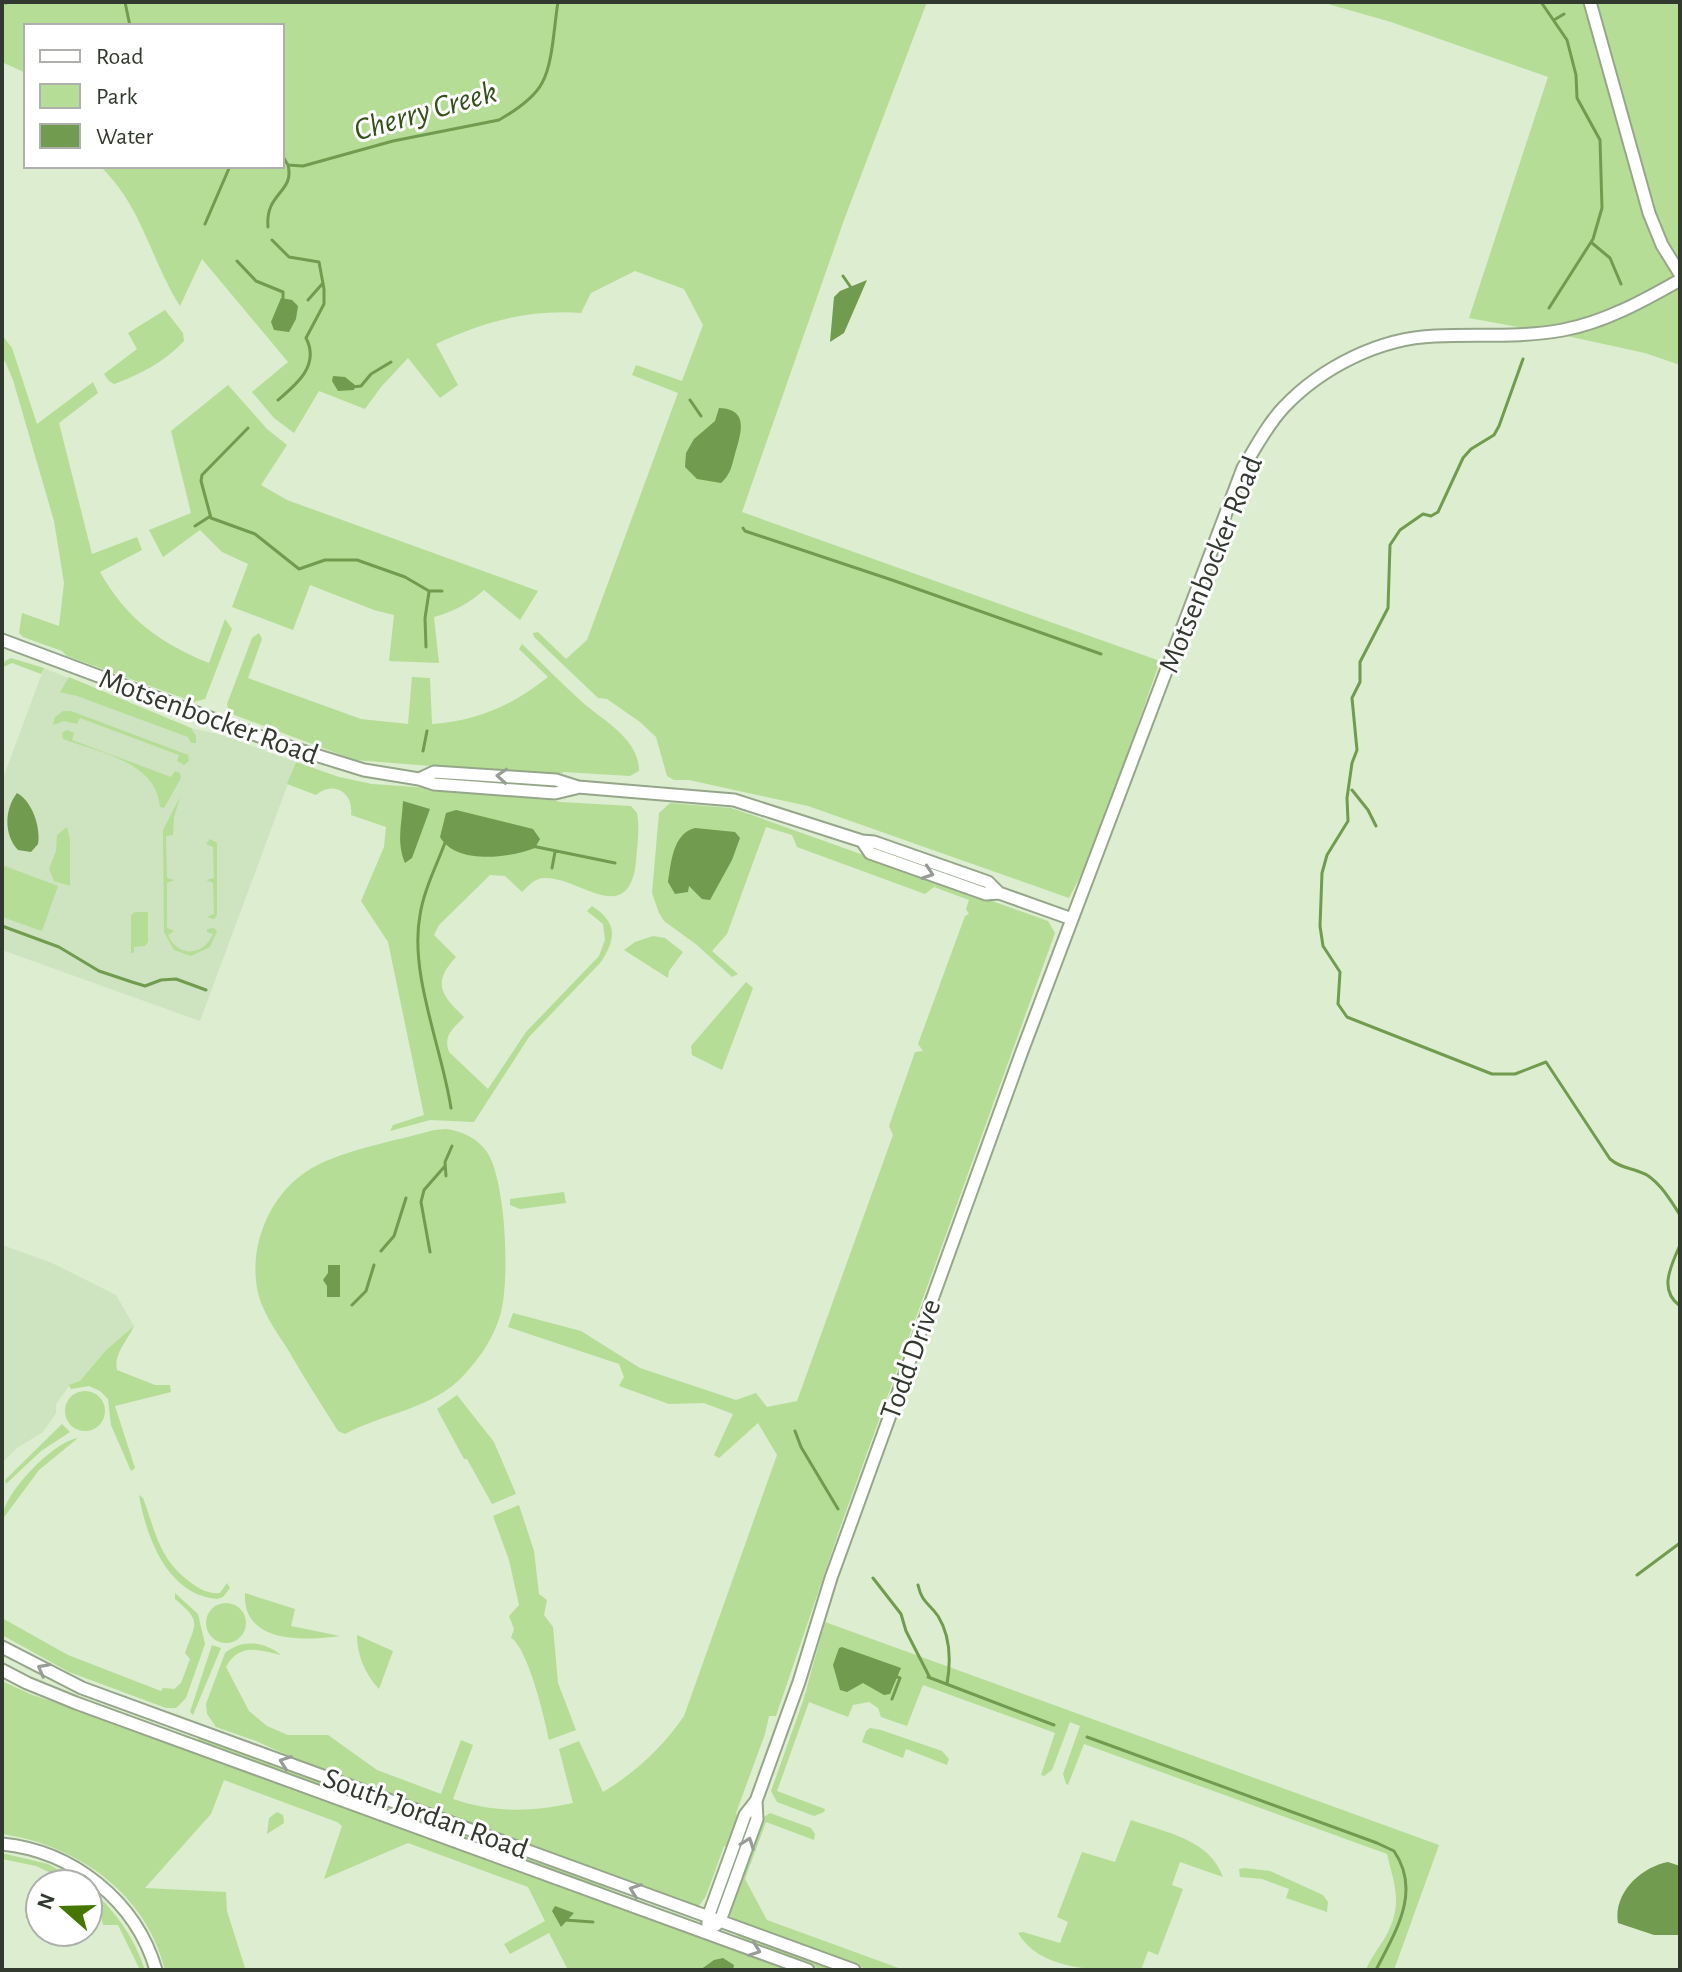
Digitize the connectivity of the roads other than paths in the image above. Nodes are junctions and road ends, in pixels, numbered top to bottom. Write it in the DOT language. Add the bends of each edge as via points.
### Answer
graph roads {
  1 [pos="1590,2"];
  2 [pos="1680,274"];
  3 [pos="1680,280"];
  4 [pos="2,640"];
  5 [pos="1072,919"];
  6 [pos="2,1647"];
  7 [pos="2,1670"];
  8 [pos="2,1844"];
  9 [pos="714,1919"];
  10 [pos="708,1933"];
  11 [pos="156,1970"];
  12 [pos="808,1970"];
  13 [pos="854,1970"];
  1 -- 2 [label="main road" via="1646,204"];
  3 -- 5 [label="main road, Motsenbocker Road" via="1618,313 1572,328 1392,343 1333,368 1284,407 1243,468"];
  4 -- 5 [label="main road, Motsenbocker Road" via="364,770 434,784 555,793 578,787 734,800 862,841 870,853 986,894 999,893"];
  5 -- 9 [label="main road, Todd Drive" via="836,1564 756,1801 745,1815"];
  9 -- 6 [label="main road, South Jordan Road, one-way" via="82,1688"];
  7 -- 10 [label="main road, South Jordan Road" via="76,1703"];
  8 -- 11 [label="main road" via="58,1858 101,1886 137,1929"];
  9 -- 10 [label="main road, Todd Drive"];
  9 -- 13 [label="main road, South Jordan Road"];
  10 -- 12 [label="main road, South Jordan Road, one-way"];
}
